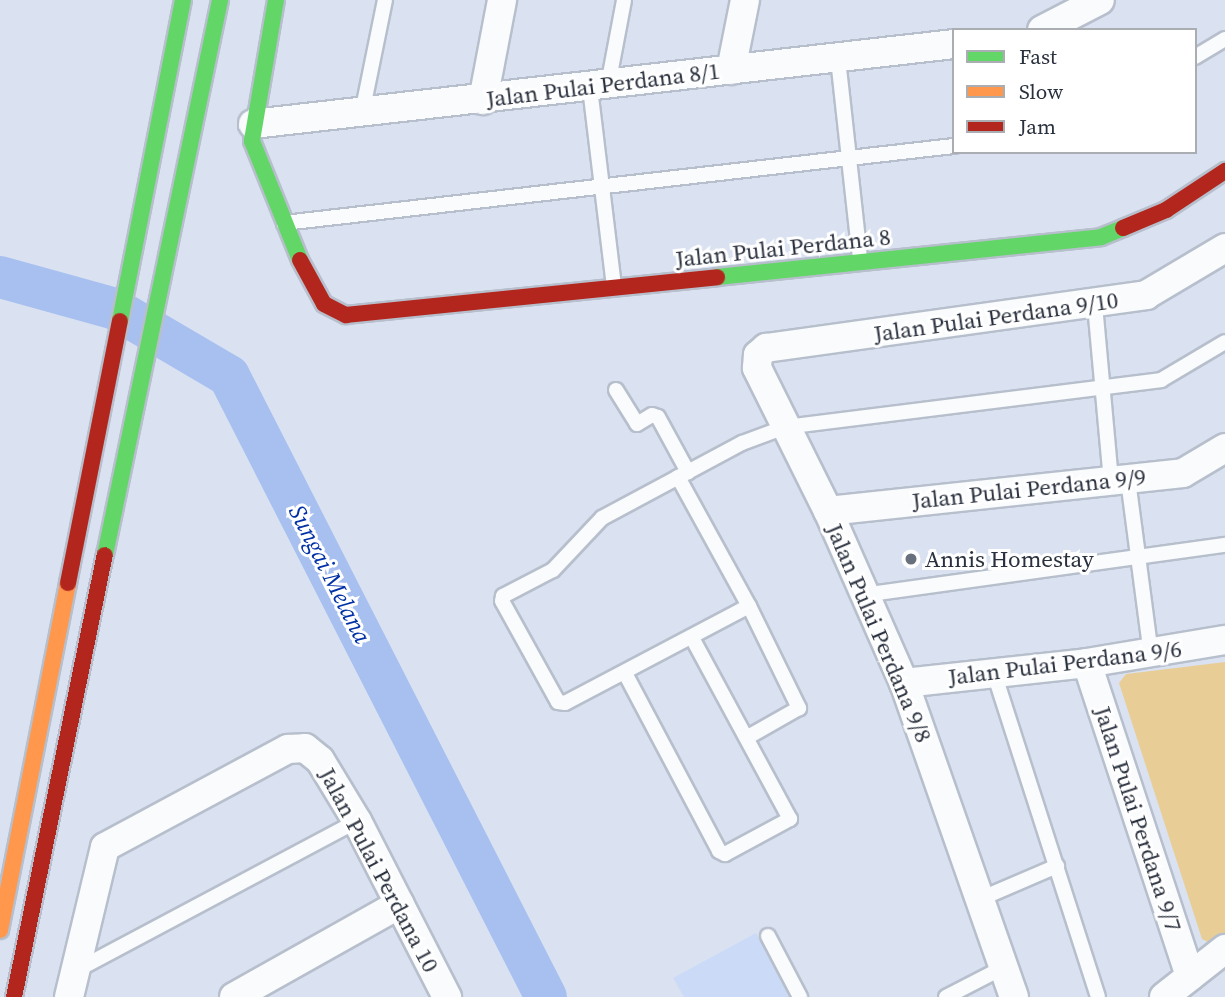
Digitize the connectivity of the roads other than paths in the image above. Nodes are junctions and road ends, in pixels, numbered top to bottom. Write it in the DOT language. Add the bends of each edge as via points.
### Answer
graph roads {
  1 [pos="183,0"];
  2 [pos="220,0"];
  3 [pos="276,0"];
  4 [pos="385,0"];
  5 [pos="502,0"];
  6 [pos="624,0"];
  7 [pos="745,0"];
  8 [pos="1100,0"];
  9 [pos="1046,28"];
  10 [pos="1225,39"];
  11 [pos="952,44"];
  12 [pos="1197,56"];
  13 [pos="838,59"];
  14 [pos="731,70"];
  15 [pos="599,87"];
  16 [pos="483,100"];
  17 [pos="362,113"];
  18 [pos="253,124"];
  19 [pos="952,146"];
  20 [pos="848,159"];
  21 [pos="1225,171"];
  22 [pos="601,188"];
  23 [pos="281,223"];
  24 [pos="1225,248"];
  25 [pos="860,262"];
  26 [pos="614,289"];
  27 [pos="1095,305"];
  28 [pos="1225,342"];
  29 [pos="758,355"];
  30 [pos="1103,388"];
  31 [pos="616,390"];
  32 [pos="785,427"];
  33 [pos="1225,448"];
  34 [pos="683,475"];
  35 [pos="1120,480"];
  36 [pos="828,511"];
  37 [pos="1225,545"];
  38 [pos="1138,558"];
  39 [pos="863,595"];
  40 [pos="750,606"];
  41 [pos="692,638"];
  42 [pos="1225,639"];
  43 [pos="1151,655"];
  44 [pos="1087,663"];
  45 [pos="995,673"];
  46 [pos="626,675"];
  47 [pos="904,682"];
  48 [pos="748,737"];
  49 [pos="357,821"];
  50 [pos="1057,866"];
  51 [pos="980,899"];
  52 [pos="400,904"];
  53 [pos="0,930"];
  54 [pos="768,936"];
  55 [pos="1225,949"];
  56 [pos="1004,967"];
  57 [pos="1189,976"];
  58 [pos="71,985"];
  59 [pos="14,997"];
  60 [pos="234,997"];
  61 [pos="446,997"];
  62 [pos="800,997"];
  63 [pos="946,997"];
  64 [pos="1014,997"];
  65 [pos="1098,997"];
  66 [pos="1164,997"];
  1 -- 53 [label="street"];
  2 -- 59 [label="street"];
  3 -- 18 [label="street"];
  4 -- 17 [label="lane"];
  5 -- 16 [label="street"];
  6 -- 15 [label="lane"];
  7 -- 14 [label="street"];
  8 -- 9 [label="street"];
  10 -- 12 [label="lane"];
  11 -- 13 [label="street, Jalan Pulai Perdana 8/1"];
  13 -- 14 [label="street, Jalan Pulai Perdana 8/1"];
  13 -- 20 [label="lane"];
  14 -- 15 [label="street, Jalan Pulai Perdana 8/1"];
  15 -- 16 [label="street, Jalan Pulai Perdana 8/1"];
  15 -- 22 [label="lane"];
  16 -- 17 [label="street, Jalan Pulai Perdana 8/1"];
  17 -- 18 [label="street, Jalan Pulai Perdana 8/1"];
  18 -- 23 [label="street" via="252,141"];
  19 -- 20 [label="lane"];
  20 -- 22 [label="lane"];
  20 -- 25 [label="lane"];
  21 -- 25 [label="street, Jalan Pulai Perdana 8" via="1166,210 1101,237"];
  22 -- 23 [label="lane"];
  22 -- 26 [label="lane"];
  23 -- 26 [label="street, Jalan Pulai Perdana 8" via="329,309 363,316"];
  24 -- 27 [label="street, Jalan Pulai Perdana 9/10" via="1146,295"];
  25 -- 26 [label="street, Jalan Pulai Perdana 8"];
  27 -- 29 [label="street, Jalan Pulai Perdana 9/10" via="766,348"];
  27 -- 30 [label="lane"];
  28 -- 30 [label="lane" via="1161,380"];
  29 -- 32 [label="street, Jalan Pulai Perdana 9/8" via="757,368"];
  30 -- 32 [label="lane"];
  30 -- 35 [label="lane"];
  31 -- 34 [label="lane" via="636,424 652,415 658,417"];
  32 -- 34 [label="lane"];
  32 -- 36 [label="street, Jalan Pulai Perdana 9/8"];
  33 -- 35 [label="street, Jalan Pulai Perdana 9/9" via="1183,473"];
  34 -- 40 [label="lane"];
  34 -- 46 [label="lane" via="603,518 553,570 503,596 558,702 565,703"];
  35 -- 36 [label="street, Jalan Pulai Perdana 9/9"];
  35 -- 38 [label="lane"];
  36 -- 39 [label="street, Jalan Pulai Perdana 9/8"];
  37 -- 38 [label="lane"];
  38 -- 39 [label="lane"];
  38 -- 43 [label="lane"];
  39 -- 47 [label="street, Jalan Pulai Perdana 9/8"];
  40 -- 41 [label="lane"];
  40 -- 48 [label="lane" via="799,708"];
  41 -- 46 [label="lane"];
  41 -- 48 [label="lane"];
  42 -- 43 [label="street, Jalan Pulai Perdana 9/6"];
  43 -- 44 [label="street, Jalan Pulai Perdana 9/6"];
  44 -- 45 [label="street, Jalan Pulai Perdana 9/6"];
  44 -- 57 [label="street, Jalan Pulai Perdana 9/7"];
  45 -- 47 [label="street, Jalan Pulai Perdana 9/6"];
  45 -- 50 [label="lane"];
  46 -- 48 [label="lane" via="714,842 725,854 790,820"];
  47 -- 51 [label="street, Jalan Pulai Perdana 9/8"];
  49 -- 52 [label="street, Jalan Pulai Perdana 10"];
  49 -- 58 [label="lane"];
  49 -- 58 [label="street, Jalan Pulai Perdana 10" via="320,760 305,748 288,749 115,841 105,848 96,875"];
  50 -- 51 [label="lane"];
  50 -- 65 [label="lane"];
  51 -- 56 [label="street, Jalan Pulai Perdana 9/8"];
  52 -- 60 [label="street"];
  52 -- 61 [label="street, Jalan Pulai Perdana 10"];
  54 -- 62 [label="lane"];
  55 -- 57 [label="street"];
  56 -- 63 [label="lane"];
  56 -- 64 [label="street, Jalan Pulai Perdana 9/8"];
  57 -- 66 [label="street"];
}
